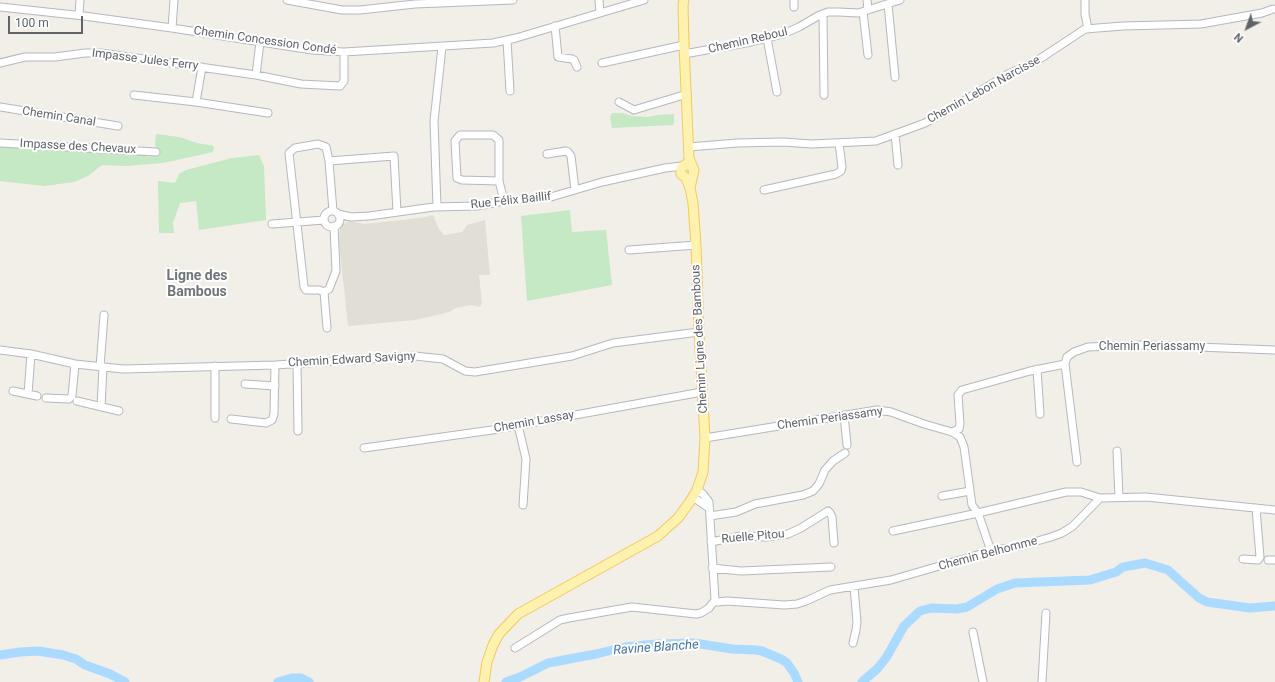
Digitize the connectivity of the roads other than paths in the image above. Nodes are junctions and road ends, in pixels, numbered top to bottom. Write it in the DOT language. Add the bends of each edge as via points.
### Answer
graph roads {
  1 [pos="80,0"];
  2 [pos="174,0"];
  3 [pos="287,0"];
  4 [pos="512,0"];
  5 [pos="599,0"];
  6 [pos="644,0"];
  7 [pos="867,0"];
  8 [pos="900,0"];
  9 [pos="1085,0"];
  10 [pos="452,1"];
  11 [pos="682,2"];
  12 [pos="320,3"];
  13 [pos="888,4"];
  14 [pos="0,7"];
  15 [pos="1273,9"];
  16 [pos="866,11"];
  17 [pos="600,13"];
  18 [pos="823,14"];
  19 [pos="79,16"];
  20 [pos="555,26"];
  21 [pos="172,28"];
  22 [pos="1088,29"];
  23 [pos="766,38"];
  24 [pos="506,40"];
  25 [pos="260,42"];
  26 [pos="442,47"];
  27 [pos="684,50"];
  28 [pos="344,52"];
  29 [pos="868,55"];
  30 [pos="0,63"];
  31 [pos="602,63"];
  32 [pos="202,67"];
  33 [pos="577,67"];
  34 [pos="256,75"];
  35 [pos="895,77"];
  36 [pos="510,91"];
  37 [pos="777,92"];
  38 [pos="687,94"];
  39 [pos="134,95"];
  40 [pos="824,95"];
  41 [pos="196,102"];
  42 [pos="619,102"];
  43 [pos="0,107"];
  44 [pos="268,113"];
  45 [pos="118,126"];
  46 [pos="895,134"];
  47 [pos="0,143"];
  48 [pos="839,143"];
  49 [pos="689,148"];
  50 [pos="156,152"];
  51 [pos="547,154"];
  52 [pos="329,161"];
  53 [pos="898,165"];
  54 [pos="686,169"];
  55 [pos="499,181"];
  56 [pos="575,190"];
  57 [pos="764,190"];
  58 [pos="504,201"];
  59 [pos="437,207"];
  60 [pos="335,212"];
  61 [pos="397,212"];
  62 [pos="351,217"];
  63 [pos="324,220"];
  64 [pos="297,223"];
  65 [pos="272,224"];
  66 [pos="337,224"];
  67 [pos="696,245"];
  68 [pos="629,250"];
  69 [pos="324,292"];
  70 [pos="104,315"];
  71 [pos="327,328"];
  72 [pos="699,332"];
  73 [pos="0,350"];
  74 [pos="1275,350"];
  75 [pos="30,354"];
  76 [pos="297,363"];
  77 [pos="75,364"];
  78 [pos="1065,364"];
  79 [pos="275,365"];
  80 [pos="215,366"];
  81 [pos="102,367"];
  82 [pos="1037,369"];
  83 [pos="245,384"];
  84 [pos="275,386"];
  85 [pos="13,391"];
  86 [pos="702,392"];
  87 [pos="28,394"];
  88 [pos="37,396"];
  89 [pos="46,398"];
  90 [pos="77,401"];
  91 [pos="102,407"];
  92 [pos="119,412"];
  93 [pos="1040,414"];
  94 [pos="844,415"];
  95 [pos="215,418"];
  96 [pos="231,418"];
  97 [pos="518,425"];
  98 [pos="298,431"];
  99 [pos="952,432"];
  100 [pos="705,438"];
  101 [pos="847,445"];
  102 [pos="364,448"];
  103 [pos="1117,451"];
  104 [pos="845,453"];
  105 [pos="1077,462"];
  106 [pos="970,491"];
  107 [pos="695,493"];
  108 [pos="942,496"];
  109 [pos="1119,497"];
  110 [pos="1100,498"];
  111 [pos="523,505"];
  112 [pos="1256,508"];
  113 [pos="1275,510"];
  114 [pos="978,513"];
  115 [pos="710,516"];
  116 [pos="893,531"];
  117 [pos="711,542"];
  118 [pos="834,543"];
  119 [pos="991,551"];
  120 [pos="1243,559"];
  121 [pos="831,567"];
  122 [pos="712,568"];
  123 [pos="854,587"];
  124 [pos="714,598"];
  125 [pos="1046,613"];
  126 [pos="973,632"];
  127 [pos="853,642"];
  128 [pos="515,648"];
  129 [pos="484,681"];
  130 [pos="983,682"];
  131 [pos="1042,682"];
  1 -- 19 [label="street"];
  2 -- 21 [label="street"];
  3 -- 12 [label="street"];
  4 -- 10 [label="street"];
  5 -- 17 [label="street"];
  6 -- 17 [label="street, Chemin Concession Condé"];
  7 -- 16 [label="street"];
  8 -- 13 [label="street, Chemin Reboul"];
  9 -- 22 [label="street"];
  10 -- 12 [label="street" via="360,10 342,10"];
  11 -- 27 [label="main road, Chemin Ligne des Bambous"];
  13 -- 16 [label="street, Chemin Reboul"];
  13 -- 35 [label="street"];
  14 -- 19 [label="street, Chemin Concession Condé"];
  15 -- 22 [label="street, Chemin Lebon Narcisse" via="1201,24"];
  16 -- 18 [label="street, Chemin Reboul" via="856,14"];
  16 -- 29 [label="street"];
  17 -- 20 [label="street, Chemin Concession Condé"];
  18 -- 23 [label="street, Chemin Reboul" via="783,34"];
  18 -- 40 [label="street"];
  19 -- 21 [label="street, Chemin Concession Condé"];
  20 -- 24 [label="street, Chemin Concession Condé"];
  20 -- 33 [label="street" via="558,57 574,60"];
  21 -- 25 [label="street, Chemin Concession Condé"];
  22 -- 46 [label="street, Chemin Lebon Narcisse" via="1035,62 1012,72 925,123"];
  23 -- 27 [label="street, Chemin Reboul" via="731,46"];
  23 -- 37 [label="street"];
  24 -- 26 [label="street, Chemin Concession Condé"];
  24 -- 36 [label="street"];
  25 -- 28 [label="street, Chemin Concession Condé"];
  25 -- 34 [label="street"];
  26 -- 28 [label="street, Chemin Concession Condé"];
  26 -- 59 [label="street" via="434,121"];
  27 -- 31 [label="street, Chemin Reboul"];
  27 -- 38 [label="main road, Chemin Ligne des Bambous"];
  28 -- 34 [label="street, Impasse Jules Ferry" via="344,81 340,86 301,84"];
  30 -- 32 [label="street, Impasse Jules Ferry" via="25,57 93,53"];
  32 -- 34 [label="street, Impasse Jules Ferry"];
  32 -- 41 [label="street"];
  38 -- 42 [label="street" via="634,110"];
  38 -- 49 [label="main road, Chemin Ligne des Bambous"];
  39 -- 41 [label="street"];
  41 -- 44 [label="street"];
  43 -- 45 [label="street, Chemin Canal"];
  46 -- 48 [label="street, Chemin Lebon Narcisse" via="872,142"];
  46 -- 53 [label="street"];
  47 -- 50 [label="street, Impasse des Chevaux"];
  48 -- 49 [label="street, Chemin Lebon Narcisse" via="737,143"];
  48 -- 57 [label="street" via="841,171"];
  49 -- 54 [label="main road, Chemin Ligne des Bambous"];
  51 -- 56 [label="street" via="568,152 571,156"];
  52 -- 60 [label="street"];
  52 -- 61 [label="street" via="394,156"];
  52 -- 64 [label="street" via="326,147 318,144 295,148 289,153"];
  54 -- 56 [label="street, Rue Félix Baillif" via="669,168"];
  54 -- 67 [label="main road, Chemin Ligne des Bambous"];
  55 -- 55 [label="street" via="499,140 493,135 460,135 455,140 457,178"];
  55 -- 58 [label="street"];
  56 -- 58 [label="street, Rue Félix Baillif" via="551,197"];
  58 -- 59 [label="street, Rue Félix Baillif" via="477,206"];
  59 -- 61 [label="street, Rue Félix Baillif"];
  60 -- 62 [label="street, Rue Félix Baillif"];
  60 -- 63 [label="street" via="326,213"];
  60 -- 66 [label="street" via="340,217"];
  61 -- 62 [label="street, Rue Félix Baillif"];
  62 -- 66 [label="street, Rue Félix Baillif"];
  63 -- 64 [label="street"];
  63 -- 66 [label="street" via="328,226"];
  64 -- 65 [label="street"];
  64 -- 69 [label="street" via="304,289"];
  66 -- 69 [label="street" via="336,272 329,289"];
  67 -- 68 [label="street"];
  67 -- 72 [label="main road, Chemin Ligne des Bambous"];
  69 -- 71 [label="street"];
  70 -- 81 [label="street"];
  72 -- 76 [label="street, Chemin Edward Savigny" via="613,343 572,356 482,372 465,371 443,359 414,356"];
  72 -- 86 [label="main road, Chemin Ligne des Bambous"];
  73 -- 75 [label="street, Chemin Edward Savigny"];
  74 -- 78 [label="street, Chemin Periassamy" via="1146,345 1088,347 1067,357"];
  75 -- 77 [label="street, Chemin Edward Savigny"];
  75 -- 87 [label="street"];
  76 -- 79 [label="street, Chemin Edward Savigny"];
  76 -- 98 [label="street"];
  77 -- 81 [label="street, Chemin Edward Savigny"];
  77 -- 89 [label="street" via="72,396 68,399"];
  78 -- 82 [label="street"];
  78 -- 105 [label="street"];
  79 -- 80 [label="street, Chemin Edward Savigny"];
  79 -- 84 [label="street"];
  80 -- 81 [label="street, Chemin Edward Savigny" via="123,369"];
  80 -- 95 [label="street"];
  81 -- 91 [label="street"];
  82 -- 93 [label="street"];
  82 -- 99 [label="street" via="962,390 958,395 959,429"];
  83 -- 84 [label="street"];
  84 -- 96 [label="street" via="272,420 266,423"];
  85 -- 87 [label="street"];
  86 -- 97 [label="street, Chemin Lassay"];
  86 -- 100 [label="main road, Chemin Ligne des Bambous"];
  87 -- 88 [label="street"];
  90 -- 91 [label="street"];
  91 -- 92 [label="street"];
  94 -- 99 [label="street, Chemin Periassamy" via="884,410"];
  94 -- 100 [label="street, Chemin Periassamy"];
  94 -- 101 [label="street"];
  97 -- 102 [label="street, Chemin Lassay"];
  97 -- 111 [label="street" via="526,459"];
  99 -- 106 [label="street" via="960,437 964,447"];
  100 -- 107 [label="main road, Chemin Ligne des Bambous" via="703,472"];
  103 -- 109 [label="street"];
  104 -- 115 [label="street" via="825,470 813,491 755,504 736,512"];
  106 -- 108 [label="street"];
  106 -- 114 [label="street" via="972,505"];
  107 -- 115 [label="street" via="707,498"];
  107 -- 129 [label="main road, Chemin Ligne des Bambous" via="678,518 654,539 518,614 499,634 493,645"];
  109 -- 110 [label="street"];
  109 -- 112 [label="street" via="1174,499"];
  110 -- 114 [label="street" via="1081,492 1066,492"];
  110 -- 119 [label="street, Chemin Belhomme" via="1073,526 1062,533 1020,546"];
  112 -- 113 [label="street"];
  112 -- 120 [label="street" via="1260,557 1258,560"];
  114 -- 116 [label="street"];
  114 -- 119 [label="street"];
  115 -- 117 [label="street"];
  117 -- 118 [label="street, Ruelle Pitou" via="741,536 766,537 788,534 828,511 832,517"];
  117 -- 122 [label="street"];
  119 -- 123 [label="street, Chemin Belhomme" via="891,580"];
  121 -- 122 [label="street" via="740,571"];
  122 -- 124 [label="street"];
  123 -- 124 [label="street, Chemin Belhomme" via="830,590 791,605 717,602"];
  123 -- 127 [label="street" via="857,622"];
  124 -- 128 [label="street" via="709,608 696,614 632,608 560,620"];
  125 -- 131 [label="street"];
  126 -- 130 [label="street"];
}
